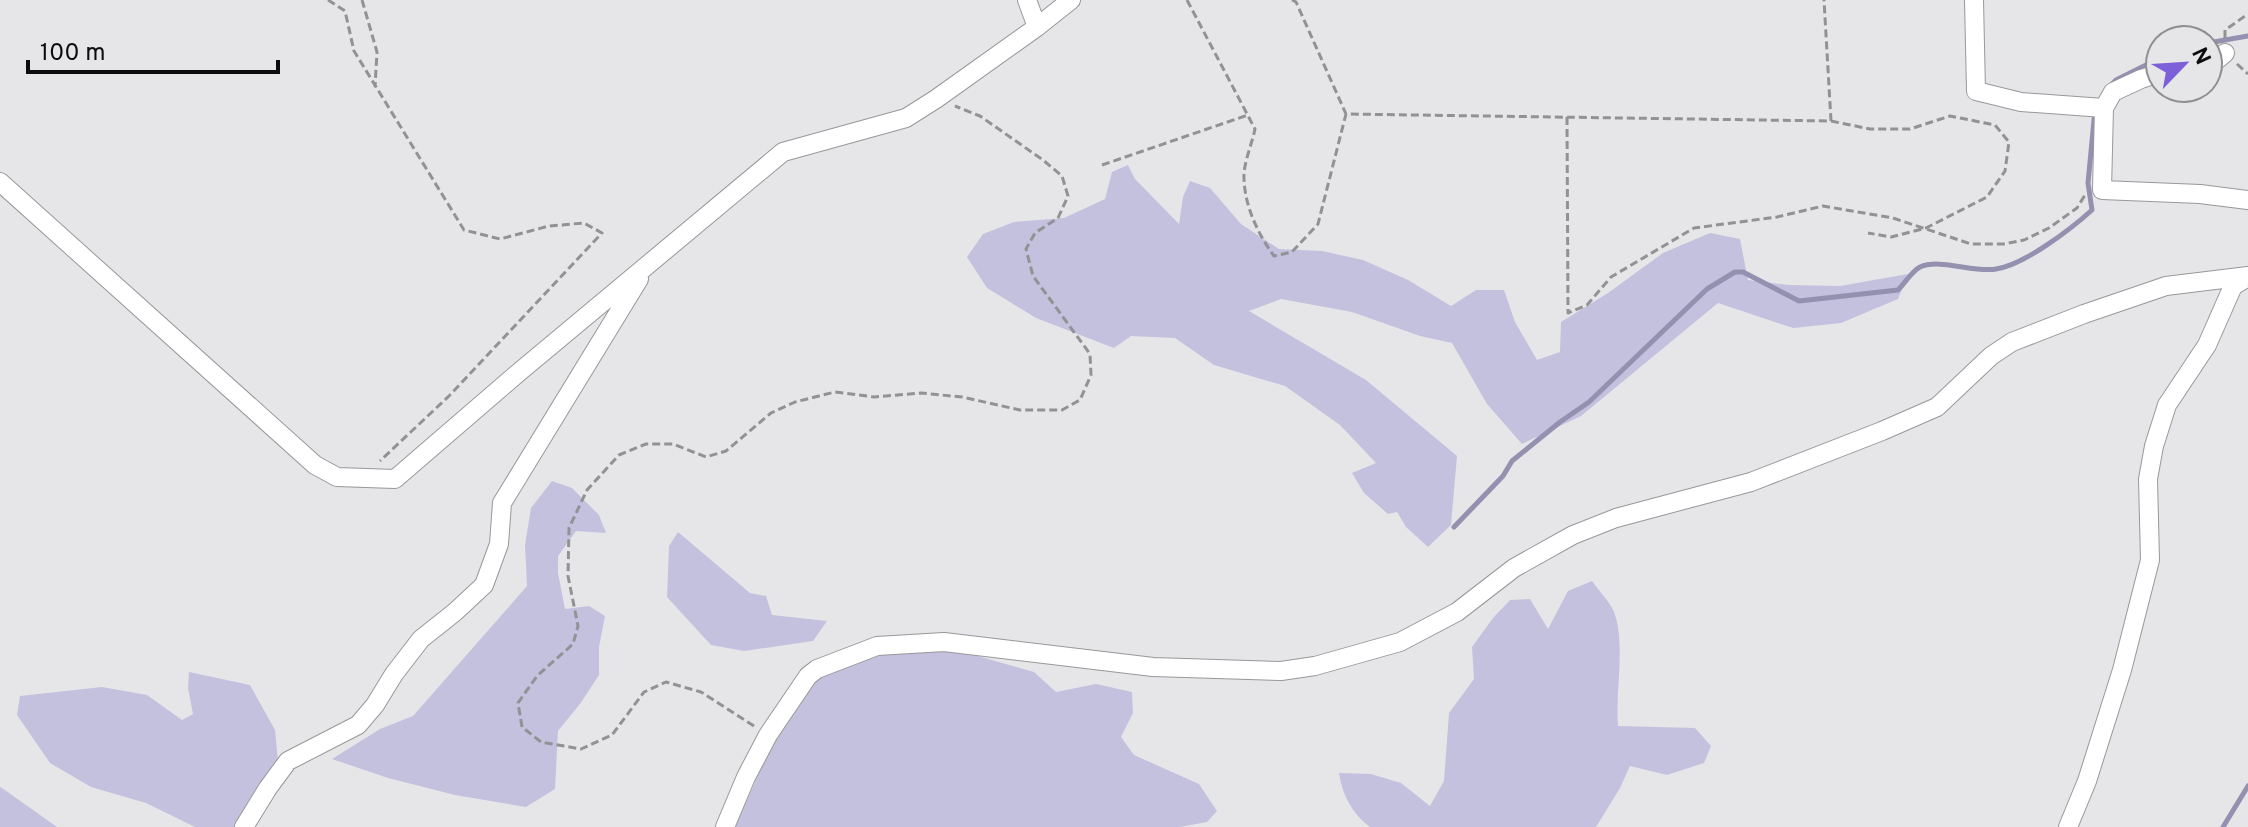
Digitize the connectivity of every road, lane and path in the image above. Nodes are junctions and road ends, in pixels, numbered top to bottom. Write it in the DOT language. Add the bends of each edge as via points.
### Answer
graph roads {
  1 [pos="328,0"];
  2 [pos="362,0"];
  3 [pos="1027,0"];
  4 [pos="1071,0"];
  5 [pos="1187,0"];
  6 [pos="1824,0"];
  7 [pos="1974,0"];
  8 [pos="1296,1"];
  9 [pos="1037,27"];
  10 [pos="2144,78"];
  11 [pos="375,87"];
  12 [pos="936,99"];
  13 [pos="2104,108"];
  14 [pos="1346,114"];
  15 [pos="1248,115"];
  16 [pos="1567,117"];
  17 [pos="1831,121"];
  18 [pos="1102,165"];
  19 [pos="0,182"];
  20 [pos="2102,190"];
  21 [pos="2248,200"];
  22 [pos="1926,228"];
  23 [pos="1868,233"];
  24 [pos="646,266"];
  25 [pos="2248,276"];
  26 [pos="364,478"];
  27 [pos="768,735"];
  28 [pos="244,827"];
  29 [pos="725,827"];
  30 [pos="2068,827"];
  1 -- 11 [label="path" via="345,11 354,51"];
  2 -- 11 [label="path" via="377,52"];
  3 -- 9 [label="street"];
  4 -- 9 [label="street"];
  5 -- 15 [label="path"];
  6 -- 17 [label="path"];
  7 -- 13 [label="street" via="1976,91 2021,102"];
  8 -- 14 [label="path"];
  9 -- 12 [label="street"];
  10 -- 13 [label="street" via="2113,92"];
  11 -- 26 [label="path" via="464,230 500,239 584,223 602,233"];
  12 -- 24 [label="street" via="906,118 783,152"];
  12 -- 27 [label="path" via="980,116 1062,176 1068,196 1058,218 1035,233 1026,249 1033,276 1090,354 1091,375 1080,400 1062,410 1020,410 921,393 874,397 835,392 771,413 726,451 706,457 673,444 646,444 619,455 587,490 569,528 568,576 578,626 573,644 537,676 518,703 522,727 541,742 581,749 612,735 644,692 666,682 701,692"];
  13 -- 20 [label="street"];
  14 -- 15 [label="path" via="1318,224 1292,252 1274,256 1252,215 1243,177 1255,129"];
  14 -- 16 [label="path"];
  15 -- 18 [label="path"];
  16 -- 17 [label="path"];
  16 -- 22 [label="path" via="1568,313 1587,305 1611,277 1694,228 1823,206"];
  17 -- 22 [label="path" via="1870,129 1910,129 1950,116 1995,125 2009,142 2005,171 1987,197"];
  19 -- 26 [label="street" via="315,465 337,477"];
  20 -- 21 [label="street"];
  20 -- 22 [label="path" via="2087,191 2077,208 2024,240 1971,244"];
  22 -- 23 [label="path" via="1891,237"];
  24 -- 26 [label="street" via="395,479"];
  24 -- 28 [label="street" via="502,503 499,544 484,585 421,639 358,725 288,761"];
  25 -- 27 [label="street" via="2166,286 2012,342 1937,407 1751,482 1616,518 1573,535 1514,568 1457,612 1400,642 1281,671 1153,667 944,642 877,646 808,676"];
  25 -- 30 [label="street" via="2233,286 2207,345 2167,405 2148,479 2150,560 2087,781"];
  27 -- 29 [label="street"];
}
